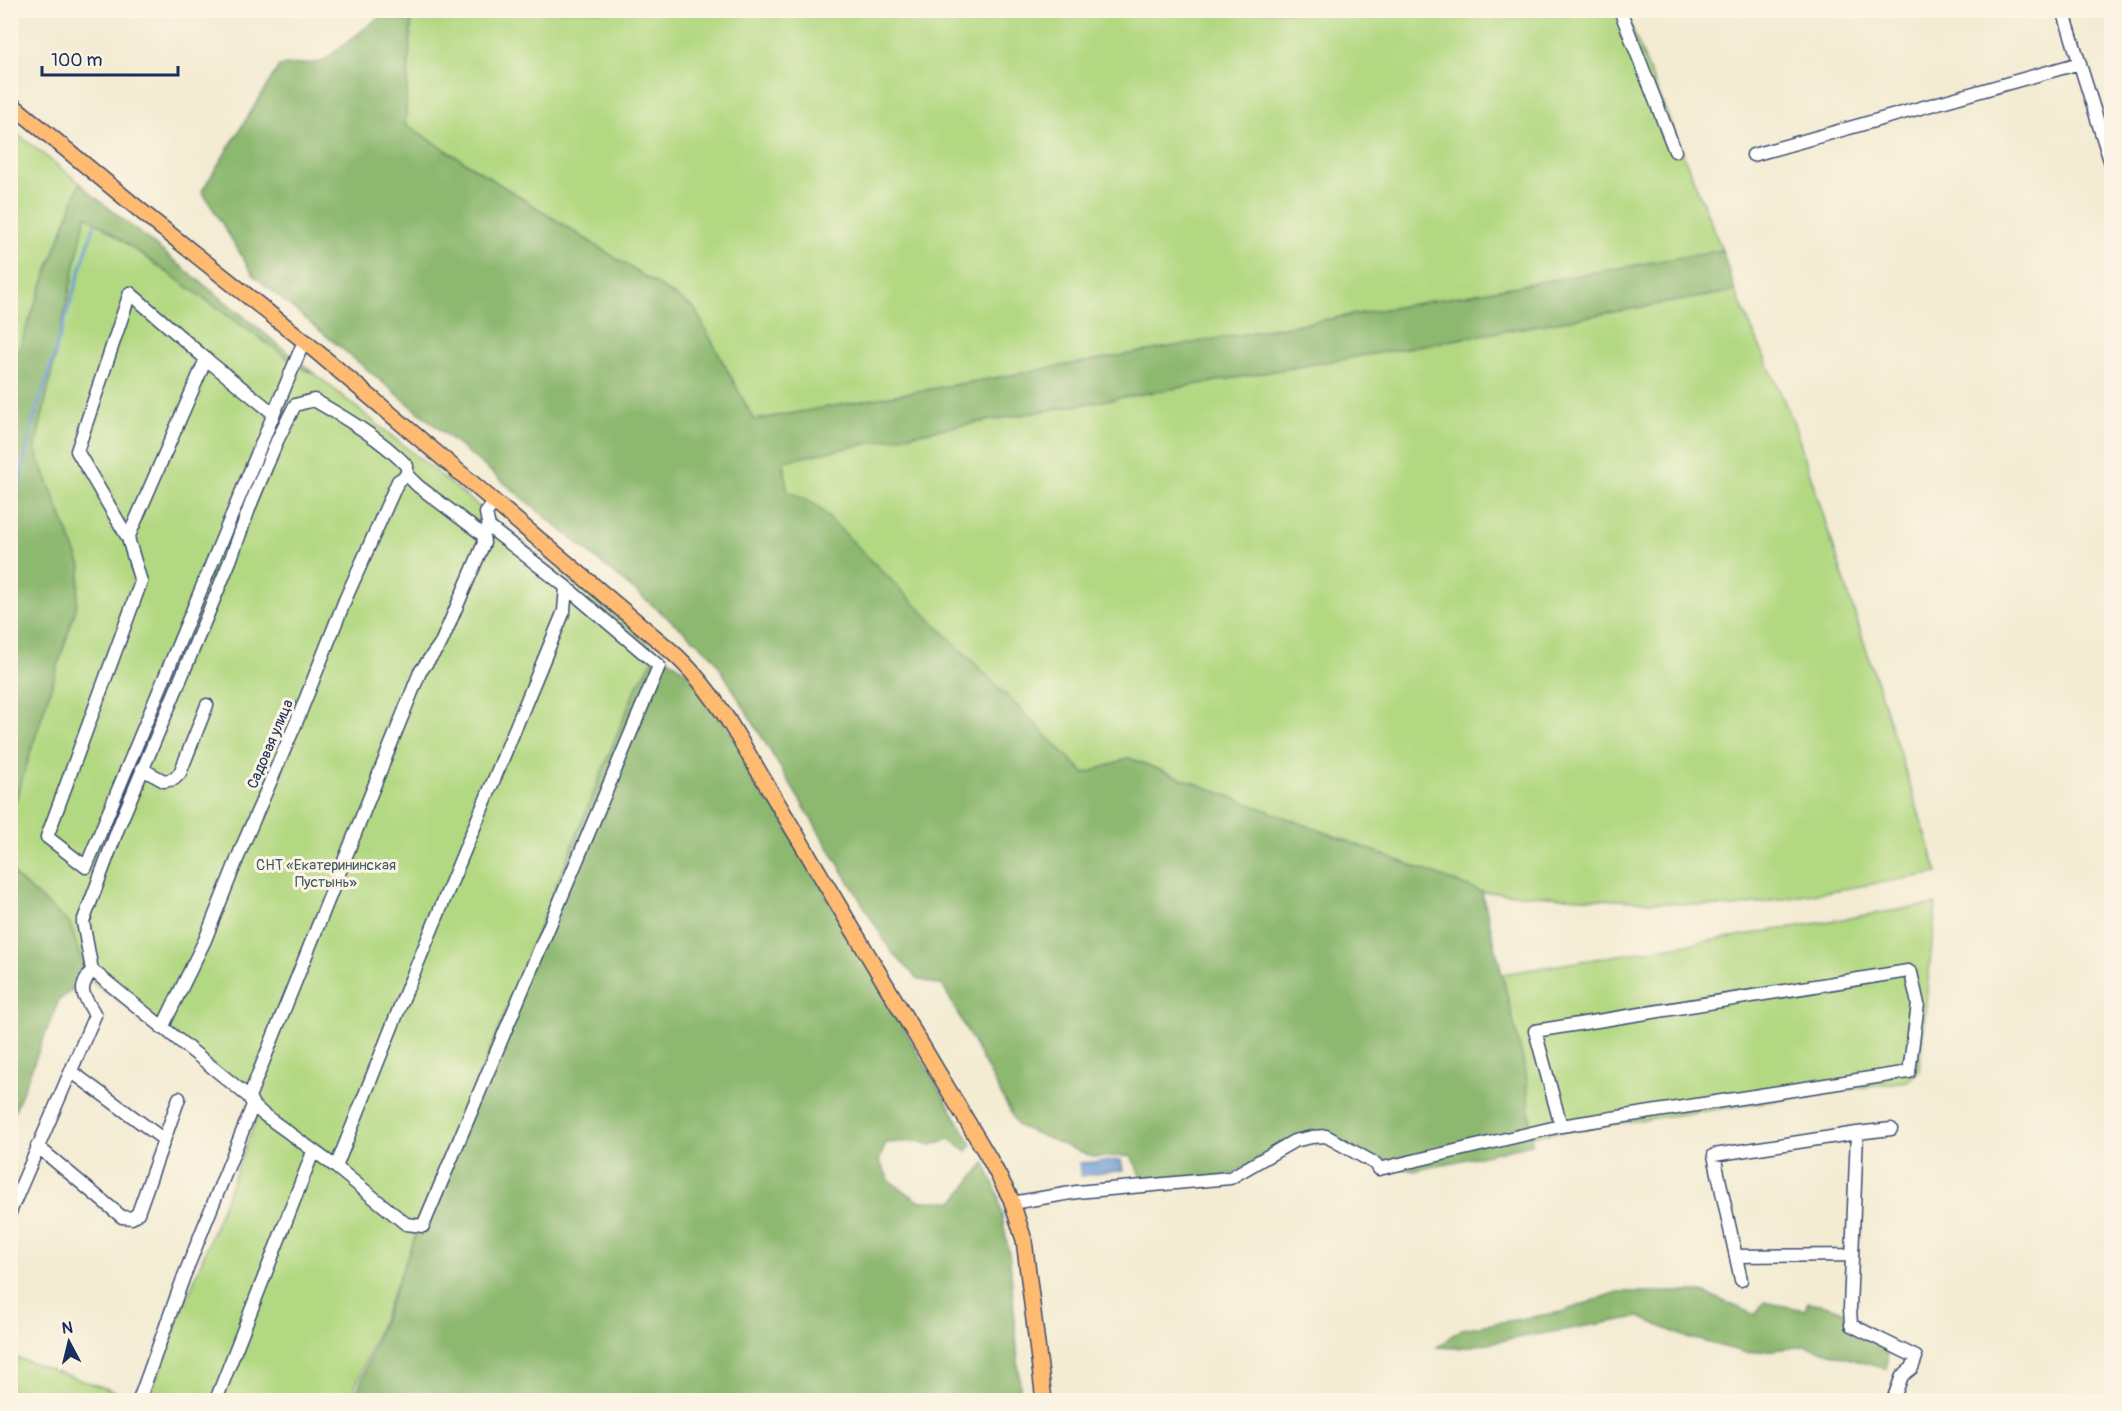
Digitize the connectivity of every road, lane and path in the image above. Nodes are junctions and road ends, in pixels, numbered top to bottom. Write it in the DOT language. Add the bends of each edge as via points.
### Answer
graph roads {
  1 [pos="1620,10"];
  2 [pos="2063,10"];
  3 [pos="2080,63"];
  4 [pos="10,103"];
  5 [pos="1675,151"];
  6 [pos="1753,155"];
  7 [pos="2112,167"];
  8 [pos="304,340"];
  9 [pos="206,359"];
  10 [pos="273,413"];
  11 [pos="407,475"];
  12 [pos="494,503"];
  13 [pos="486,531"];
  14 [pos="128,538"];
  15 [pos="566,587"];
  16 [pos="662,644"];
  17 [pos="659,666"];
  18 [pos="207,705"];
  19 [pos="142,769"];
  20 [pos="92,970"];
  21 [pos="162,1028"];
  22 [pos="72,1072"];
  23 [pos="179,1098"];
  24 [pos="251,1101"];
  25 [pos="1561,1126"];
  26 [pos="1891,1129"];
  27 [pos="1857,1133"];
  28 [pos="164,1139"];
  29 [pos="37,1146"];
  30 [pos="313,1152"];
  31 [pos="336,1167"];
  32 [pos="1012,1203"];
  33 [pos="10,1212"];
  34 [pos="1852,1255"];
  35 [pos="1736,1256"];
  36 [pos="1741,1280"];
  37 [pos="139,1401"];
  38 [pos="216,1401"];
  39 [pos="1044,1401"];
  40 [pos="1893,1401"];
  1 -- 5 [label="street"];
  2 -- 3 [label="street"];
  3 -- 6 [label="street"];
  3 -- 7 [label="street"];
  4 -- 8 [label="main road"];
  8 -- 10 [label="street"];
  8 -- 12 [label="main road"];
  9 -- 10 [label="street"];
  9 -- 14 [label="street"];
  9 -- 14 [label="street" via="130,293 77,451"];
  10 -- 14 [label="street" via="86,867 46,837 141,582"];
  11 -- 13 [label="street"];
  11 -- 19 [label="street" via="407,466 396,454 350,420 314,400 295,405"];
  11 -- 21 [label="street, Садовая улица" via="398,481 388,502 205,940"];
  12 -- 13 [label="street" via="486,513"];
  12 -- 16 [label="main road"];
  13 -- 15 [label="street"];
  13 -- 24 [label="street" via="441,643 420,672"];
  15 -- 17 [label="street"];
  15 -- 31 [label="street" via="564,611"];
  16 -- 17 [label="street"];
  16 -- 32 [label="main road" via="690,667 728,720"];
  17 -- 31 [label="street" via="423,1226 406,1224"];
  18 -- 19 [label="street" via="180,773 174,779 164,781"];
  19 -- 20 [label="street" via="83,922"];
  20 -- 21 [label="street"];
  20 -- 22 [label="street" via="82,984 82,991 95,1015"];
  21 -- 24 [label="street"];
  22 -- 28 [label="street"];
  22 -- 29 [label="street"];
  23 -- 28 [label="street"];
  24 -- 30 [label="street"];
  24 -- 37 [label="street"];
  25 -- 25 [label="street" via="1909,1072 1918,1004 1911,974 1908,971 1535,1031"];
  25 -- 32 [label="street" via="1379,1169 1335,1140 1312,1137 1294,1141 1230,1178 1136,1185"];
  26 -- 27 [label="street"];
  27 -- 34 [label="street"];
  27 -- 35 [label="street" via="1714,1155"];
  28 -- 29 [label="street" via="138,1213 132,1218 123,1217"];
  29 -- 33 [label="street"];
  30 -- 31 [label="street"];
  30 -- 38 [label="street"];
  32 -- 39 [label="main road" via="1029,1268"];
  34 -- 35 [label="street"];
  34 -- 40 [label="street" via="1851,1325 1916,1357 1912,1368 1902,1376"];
  35 -- 36 [label="street"];
}
